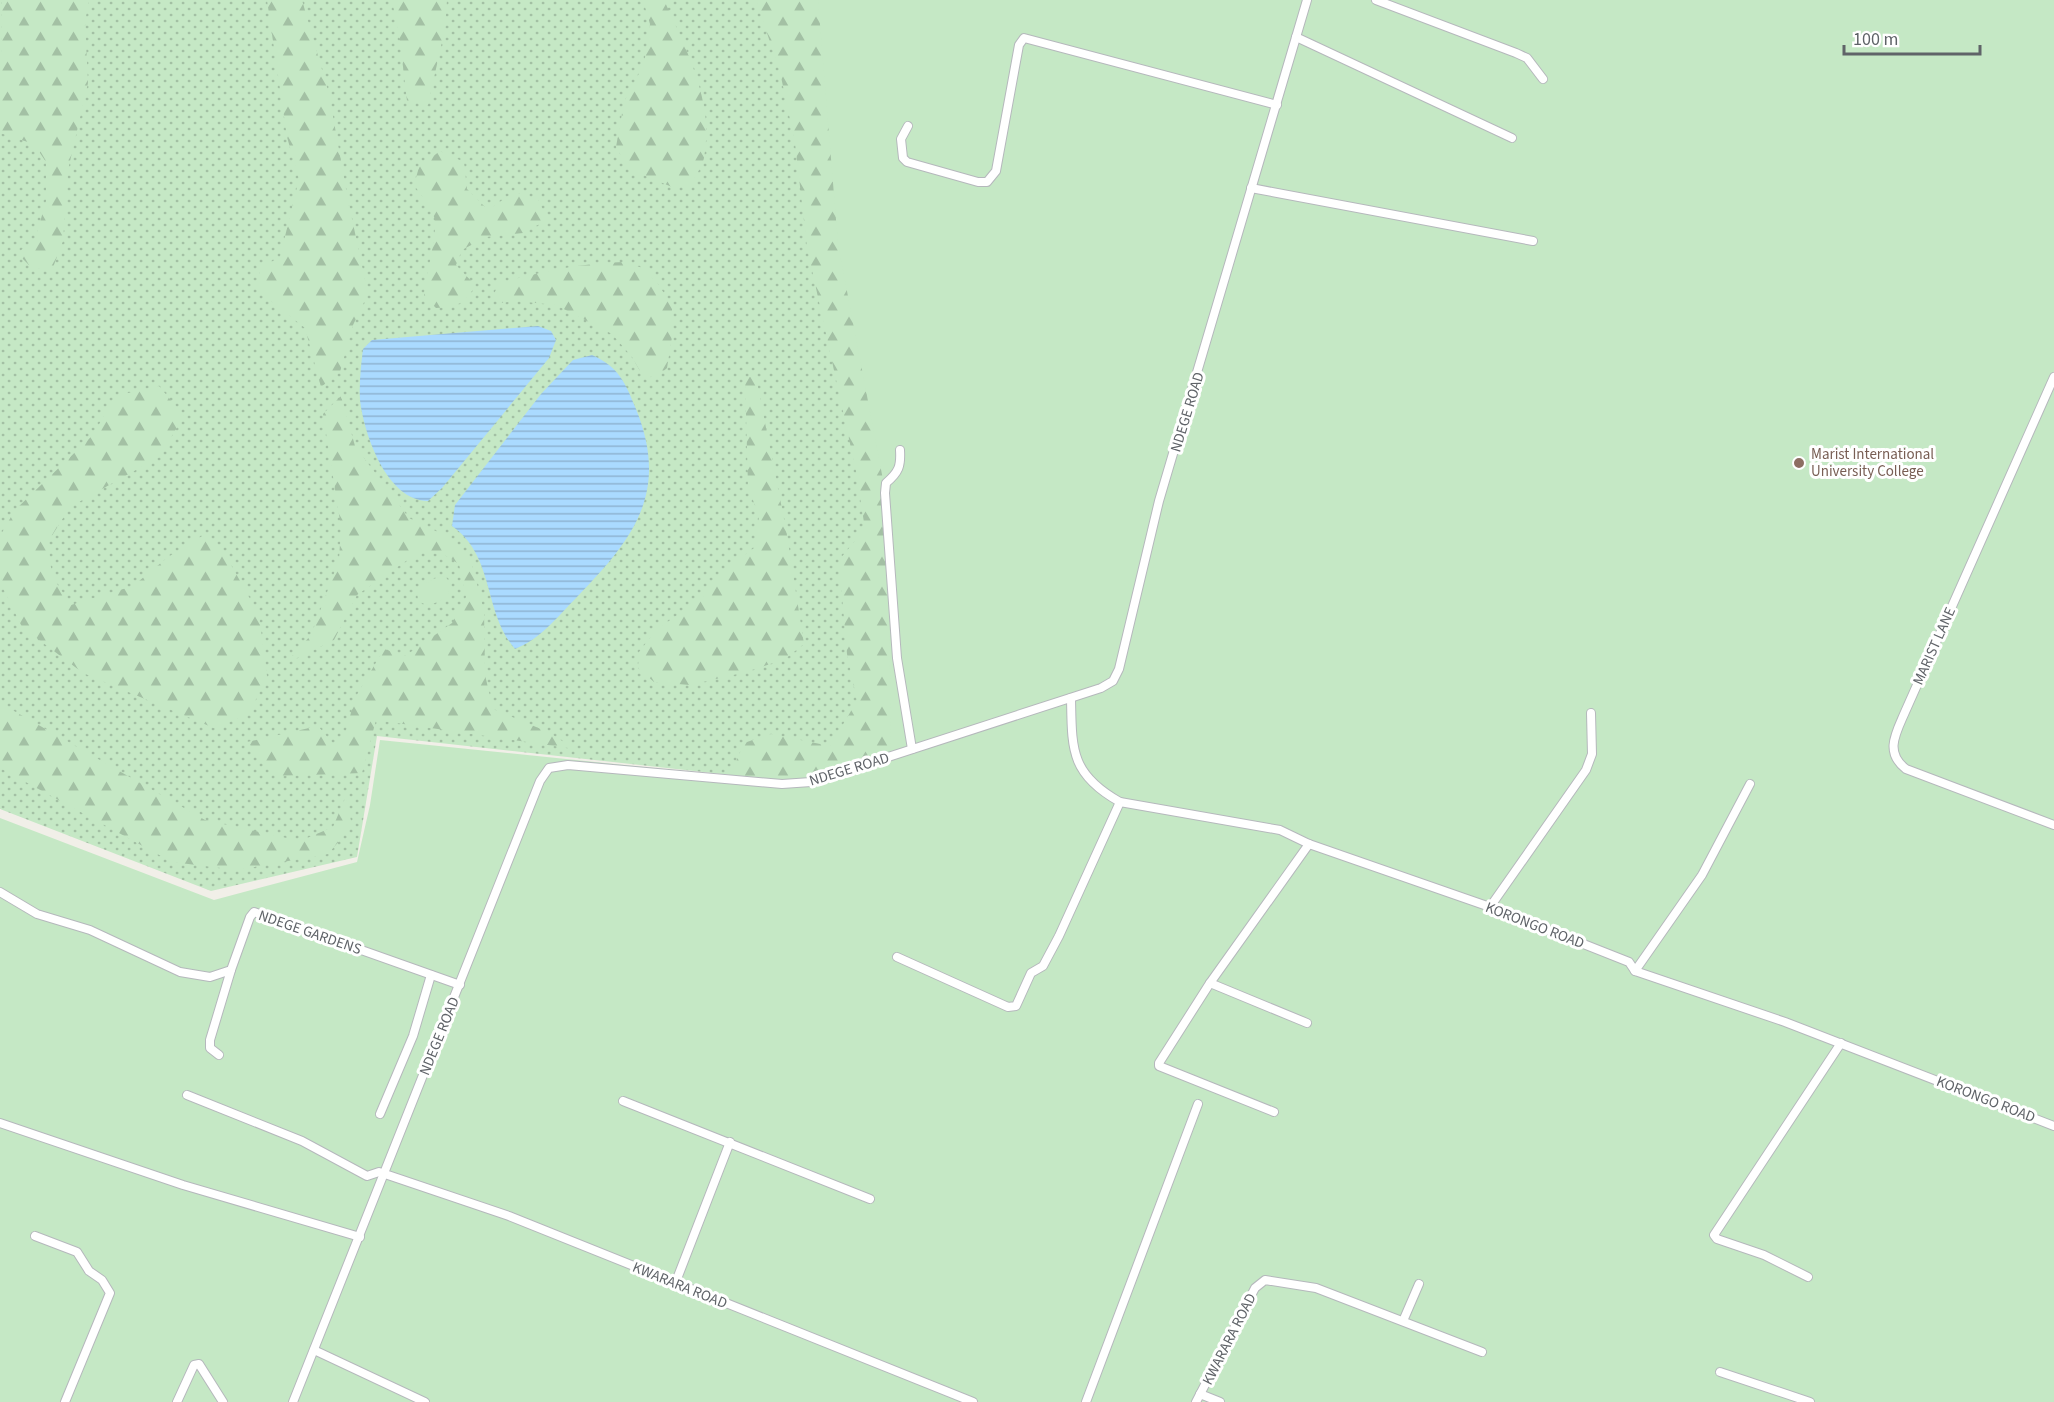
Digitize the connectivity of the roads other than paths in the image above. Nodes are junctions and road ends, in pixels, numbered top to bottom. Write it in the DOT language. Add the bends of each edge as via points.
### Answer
graph roads {
  1 [pos="1307,0"];
  2 [pos="1376,0"];
  3 [pos="1296,37"];
  4 [pos="1543,79"];
  5 [pos="1277,105"];
  6 [pos="908,126"];
  7 [pos="1512,138"];
  8 [pos="1251,188"];
  9 [pos="1533,241"];
  10 [pos="2054,376"];
  11 [pos="900,450"];
  12 [pos="1071,698"];
  13 [pos="1591,713"];
  14 [pos="912,749"];
  15 [pos="1750,784"];
  16 [pos="1120,802"];
  17 [pos="2054,825"];
  18 [pos="1309,844"];
  19 [pos="0,892"];
  20 [pos="1490,907"];
  21 [pos="897,957"];
  22 [pos="231,970"];
  23 [pos="1635,971"];
  24 [pos="431,975"];
  25 [pos="1210,983"];
  26 [pos="460,985"];
  27 [pos="1306,1023"];
  28 [pos="1840,1043"];
  29 [pos="219,1055"];
  30 [pos="187,1095"];
  31 [pos="623,1101"];
  32 [pos="1198,1104"];
  33 [pos="1274,1112"];
  34 [pos="380,1114"];
  35 [pos="0,1123"];
  36 [pos="2054,1126"];
  37 [pos="730,1142"];
  38 [pos="385,1175"];
  39 [pos="870,1199"];
  40 [pos="34,1236"];
  41 [pos="360,1238"];
  42 [pos="1808,1277"];
  43 [pos="675,1284"];
  44 [pos="1419,1284"];
  45 [pos="1403,1322"];
  46 [pos="314,1350"];
  47 [pos="1482,1352"];
  48 [pos="1720,1372"];
  49 [pos="1198,1398"];
  50 [pos="65,1402"];
  51 [pos="177,1402"];
  52 [pos="223,1402"];
  53 [pos="293,1402"];
  54 [pos="425,1402"];
  55 [pos="973,1402"];
  56 [pos="1086,1402"];
  57 [pos="1220,1402"];
  58 [pos="1810,1402"];
  1 -- 3 [label="street, NDEGE ROAD"];
  2 -- 4 [label="street" via="1527,58"];
  3 -- 5 [label="street, NDEGE ROAD"];
  3 -- 7 [label="street"];
  5 -- 6 [label="street" via="1024,38 1019,45 996,171 987,182 907,162 901,139"];
  5 -- 8 [label="street, NDEGE ROAD"];
  8 -- 9 [label="street"];
  8 -- 12 [label="street, NDEGE ROAD" via="1159,501 1117,675 1101,688"];
  10 -- 17 [label="street, MARIST LANE" via="1895,734 1893,754 1906,769"];
  11 -- 14 [label="street" via="901,465 886,483 885,493 897,658"];
  12 -- 14 [label="street, NDEGE ROAD"];
  12 -- 16 [label="street, KORONGO ROAD" via="1072,748 1078,763 1103,793"];
  13 -- 20 [label="street" via="1592,754 1586,770"];
  14 -- 26 [label="street, NDEGE ROAD" via="812,782 794,784 589,766 549,768 540,780"];
  15 -- 23 [label="street" via="1702,875"];
  16 -- 18 [label="street, KORONGO ROAD" via="1280,830"];
  16 -- 21 [label="street" via="1059,936 1043,966 1031,973 1016,1006 1008,1007"];
  18 -- 20 [label="street, KORONGO ROAD"];
  18 -- 25 [label="street"];
  19 -- 22 [label="street" via="37,914 90,930 180,972 210,977"];
  20 -- 23 [label="street, KORONGO ROAD" via="1629,962"];
  22 -- 24 [label="street, NDEGE GARDENS" via="254,912"];
  22 -- 29 [label="street" via="210,1040 210,1048"];
  23 -- 28 [label="street, KORONGO ROAD"];
  24 -- 26 [label="street, NDEGE GARDENS"];
  24 -- 34 [label="street" via="413,1036"];
  25 -- 27 [label="street"];
  25 -- 33 [label="street" via="1159,1066"];
  26 -- 38 [label="street, NDEGE ROAD"];
  28 -- 36 [label="street, KORONGO ROAD"];
  28 -- 42 [label="street" via="1714,1235"];
  30 -- 38 [label="street, KWARARA ROAD" via="302,1141 367,1176 379,1172"];
  31 -- 37 [label="street"];
  32 -- 56 [label="street"];
  35 -- 41 [label="street" via="183,1185"];
  37 -- 39 [label="street"];
  37 -- 43 [label="street"];
  38 -- 41 [label="street, NDEGE ROAD"];
  38 -- 43 [label="street, KWARARA ROAD" via="509,1216"];
  40 -- 50 [label="street" via="77,1252 110,1293"];
  41 -- 46 [label="street, NDEGE ROAD"];
  43 -- 55 [label="street, KWARARA ROAD"];
  44 -- 45 [label="street"];
  45 -- 47 [label="street"];
  45 -- 49 [label="street, KWARARA ROAD" via="1316,1287 1265,1280 1255,1288"];
  46 -- 53 [label="street, NDEGE ROAD"];
  46 -- 54 [label="street"];
  48 -- 58 [label="street"];
  49 -- 57 [label="street"];
  51 -- 52 [label="street" via="194,1365 199,1364"];
}
